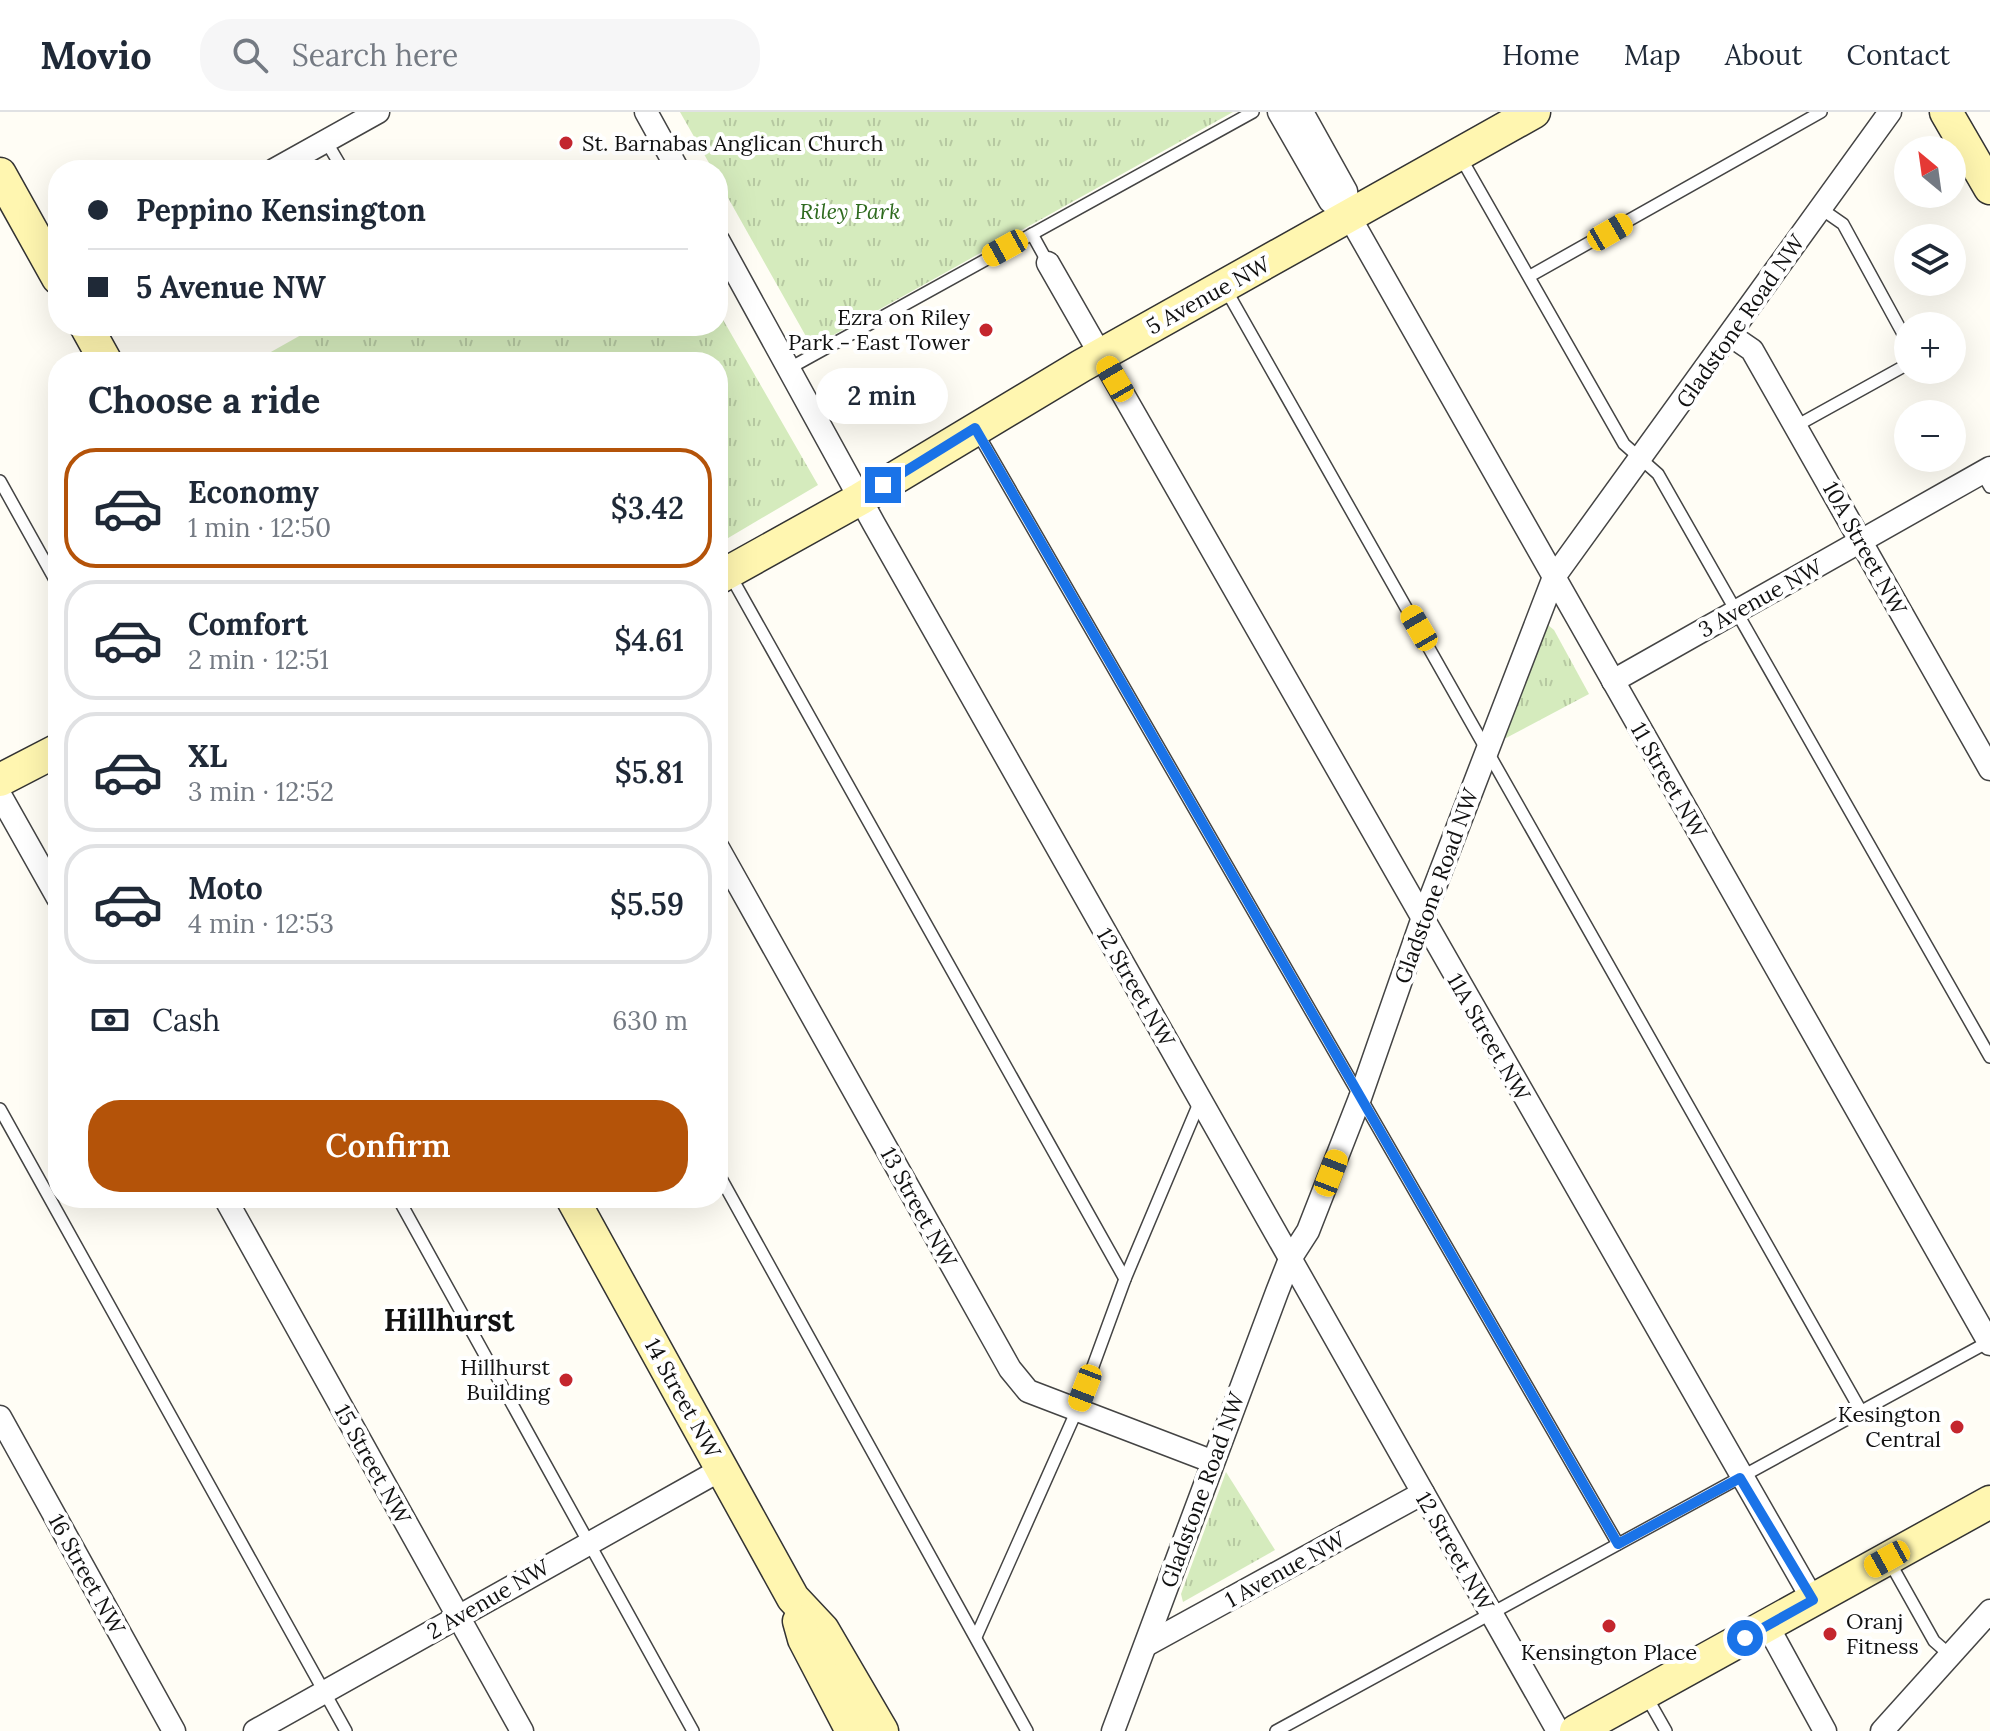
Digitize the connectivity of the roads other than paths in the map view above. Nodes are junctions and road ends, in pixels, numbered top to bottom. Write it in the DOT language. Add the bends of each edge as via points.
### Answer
graph roads {
  1 [pos="378,112"];
  2 [pos="646,112"];
  3 [pos="1253,112"];
  4 [pos="1279,112"];
  5 [pos="1302,112"];
  6 [pos="1534,112"];
  7 [pos="1821,112"];
  8 [pos="1890,112"];
  9 [pos="1946,112"];
  10 [pos="326,141"];
  11 [pos="1459,154"];
  12 [pos="292,160"];
  13 [pos="337,160"];
  14 [pos="672,160"];
  15 [pos="0,174"];
  16 [pos="1990,188"];
  17 [pos="1820,208"];
  18 [pos="1349,216"];
  19 [pos="1032,234"];
  20 [pos="728,258"];
  21 [pos="48,260"];
  22 [pos="1048,263"];
  23 [pos="1530,276"];
  24 [pos="1224,286"];
  25 [pos="1894,317"];
  26 [pos="1730,335"];
  27 [pos="1101,355"];
  28 [pos="788,369"];
  29 [pos="1894,372"];
  30 [pos="1796,426"];
  31 [pos="975,428"];
  32 [pos="1642,459"];
  33 [pos="1987,476"];
  34 [pos="0,481"];
  35 [pos="860,499"];
  36 [pos="1861,541"];
  37 [pos="48,567"];
  38 [pos="728,572"];
  39 [pos="1554,577"];
  40 [pos="728,584"];
  41 [pos="1736,612"];
  42 [pos="1613,681"];
  43 [pos="1487,747"];
  44 [pos="48,755"];
  45 [pos="1990,769"];
  46 [pos="0,780"];
  47 [pos="0,795"];
  48 [pos="728,866"];
  49 [pos="48,880"];
  50 [pos="1422,920"];
  51 [pos="1990,1057"];
  52 [pos="1360,1098"];
  53 [pos="1200,1100"];
  54 [pos="0,1109"];
  55 [pos="728,1191"];
  56 [pos="48,1195"];
  57 [pos="55,1208"];
  58 [pos="231,1208"];
  59 [pos="404,1208"];
  60 [pos="578,1208"];
  61 [pos="1290,1259"];
  62 [pos="1125,1279"];
  63 [pos="1990,1342"];
  64 [pos="1077,1410"];
  65 [pos="1861,1411"];
  66 [pos="0,1417"];
  67 [pos="1211,1461"];
  68 [pos="722,1469"];
  69 [pos="1740,1478"];
  70 [pos="1423,1493"];
  71 [pos="1990,1502"];
  72 [pos="589,1542"];
  73 [pos="1618,1544"];
  74 [pos="1887,1559"];
  75 [pos="793,1598"];
  76 [pos="1813,1600"];
  77 [pos="1990,1611"];
  78 [pos="1491,1613"];
  79 [pos="458,1616"];
  80 [pos="1767,1625"];
  81 [pos="976,1637"];
  82 [pos="1146,1645"];
  83 [pos="1950,1655"];
  84 [pos="324,1692"];
  85 [pos="1645,1693"];
  86 [pos="174,1731"];
  87 [pos="255,1731"];
  88 [pos="346,1731"];
  89 [pos="522,1731"];
  90 [pos="693,1731"];
  91 [pos="852,1731"];
  92 [pos="882,1731"];
  93 [pos="1027,1731"];
  94 [pos="1113,1731"];
  95 [pos="1276,1731"];
  96 [pos="1558,1731"];
  97 [pos="1576,1731"];
  98 [pos="1666,1731"];
  99 [pos="1825,1731"];
  100 [pos="1882,1731"];
  1 -- 10 [label="street"];
  2 -- 14 [label="street"];
  3 -- 19 [label="lane"];
  4 -- 18 [label="street, 11 Street NW" via="1330,201"];
  5 -- 18 [label="street, 11 Street NW" via="1346,191"];
  6 -- 11 [label="street, 5 Avenue NW"];
  7 -- 23 [label="lane"];
  8 -- 17 [label="street, Gladstone Road NW"];
  9 -- 16 [label="street"];
  10 -- 12 [label="street"];
  10 -- 13 [label="lane"];
  11 -- 18 [label="street, 5 Avenue NW"];
  11 -- 23 [label="lane"];
  15 -- 21 [label="street"];
  17 -- 25 [label="lane" via="1843,224"];
  17 -- 26 [label="street, Gladstone Road NW"];
  18 -- 24 [label="street, 5 Avenue NW"];
  18 -- 39 [label="street, 11 Street NW"];
  19 -- 22 [label="lane"];
  19 -- 28 [label="lane"];
  20 -- 28 [label="street, 12 Street NW"];
  22 -- 27 [label="street, 11A Street NW"];
  23 -- 32 [label="lane" via="1624,444"];
  24 -- 27 [label="street, 5 Avenue NW"];
  24 -- 43 [label="lane"];
  26 -- 30 [label="street, 10A Street NW" via="1752,350"];
  26 -- 32 [label="street, Gladstone Road NW"];
  27 -- 31 [label="street, 5 Avenue NW"];
  27 -- 50 [label="street, 11A Street NW"];
  28 -- 35 [label="street, 12 Street NW"];
  29 -- 30 [label="lane"];
  30 -- 36 [label="street, 10A Street NW"];
  31 -- 35 [label="street, 5 Avenue NW"];
  31 -- 52 [label="lane"];
  32 -- 39 [label="street, Gladstone Road NW"];
  32 -- 41 [label="lane" via="1658,474"];
  33 -- 36 [label="street, 3 Avenue NW"];
  34 -- 37 [label="lane"];
  35 -- 38 [label="street, 5 Avenue NW"];
  35 -- 53 [label="street, 12 Street NW"];
  36 -- 41 [label="street, 3 Avenue NW"];
  36 -- 45 [label="street, 10A Street NW"];
  39 -- 42 [label="street, 11 Street NW"];
  39 -- 43 [label="street, Gladstone Road NW"];
  40 -- 62 [label="lane"];
  41 -- 42 [label="street, 3 Avenue NW"];
  41 -- 51 [label="lane"];
  42 -- 63 [label="street, 11 Street NW"];
  43 -- 50 [label="street, Gladstone Road NW"];
  43 -- 65 [label="lane"];
  44 -- 46 [label="street"];
  47 -- 49 [label="street"];
  48 -- 64 [label="street, 13 Street NW" via="1010,1369 1028,1391"];
  50 -- 52 [label="street, Gladstone Road NW"];
  50 -- 69 [label="street, 11A Street NW"];
  52 -- 61 [label="street, Gladstone Road NW" via="1308,1231"];
  52 -- 73 [label="lane"];
  53 -- 61 [label="street, 12 Street NW"];
  53 -- 62 [label="lane"];
  54 -- 56 [label="lane"];
  55 -- 81 [label="lane"];
  57 -- 84 [label="lane"];
  58 -- 79 [label="street, 15 Street NW"];
  59 -- 72 [label="lane"];
  60 -- 68 [label="street, 14 Street NW"];
  61 -- 67 [label="street, Gladstone Road NW"];
  61 -- 70 [label="street, 12 Street NW"];
  62 -- 64 [label="lane"];
  63 -- 65 [label="lane"];
  64 -- 67 [label="street, 13 Street NW"];
  64 -- 81 [label="lane"];
  65 -- 69 [label="lane"];
  66 -- 86 [label="street, 16 Street NW"];
  67 -- 82 [label="street, Gladstone Road NW"];
  68 -- 72 [label="street, 2 Avenue NW"];
  68 -- 75 [label="street, 14 Street NW"];
  69 -- 73 [label="lane"];
  69 -- 76 [label="street, 11A Street NW"];
  70 -- 78 [label="street, 12 Street NW"];
  70 -- 82 [label="street, 1 Avenue NW"];
  71 -- 74 [label="street"];
  72 -- 79 [label="street, 2 Avenue NW"];
  72 -- 90 [label="lane"];
  73 -- 78 [label="lane"];
  74 -- 76 [label="street"];
  74 -- 83 [label="lane" via="1934,1641"];
  75 -- 91 [label="street, 14 Street NW" via="804,1639"];
  75 -- 92 [label="street, 14 Street NW" via="823,1630"];
  76 -- 80 [label="street"];
  77 -- 83 [label="street"];
  78 -- 95 [label="lane"];
  78 -- 96 [label="street, 12 Street NW"];
  79 -- 84 [label="street, 2 Avenue NW"];
  79 -- 89 [label="street, 15 Street NW"];
  80 -- 85 [label="street"];
  80 -- 99 [label="street"];
  81 -- 93 [label="lane"];
  82 -- 94 [label="street, Gladstone Road NW"];
  83 -- 100 [label="street"];
  84 -- 87 [label="street, 2 Avenue NW"];
  84 -- 88 [label="lane"];
  85 -- 97 [label="street"];
  85 -- 98 [label="lane"];
}
